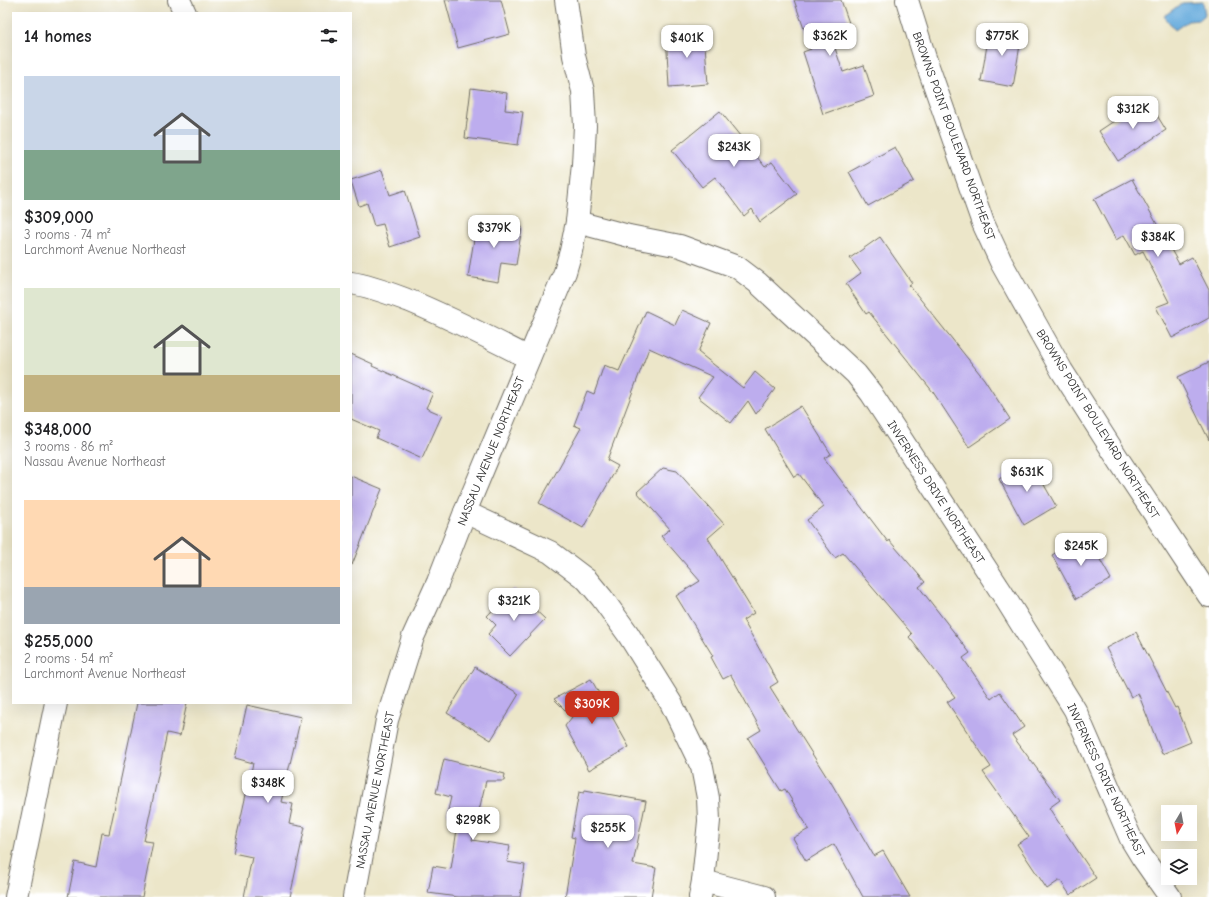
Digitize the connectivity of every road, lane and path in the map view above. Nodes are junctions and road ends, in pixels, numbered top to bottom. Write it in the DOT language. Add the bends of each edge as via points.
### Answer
graph roads {
  1 [pos="179,0"];
  2 [pos="566,0"];
  3 [pos="907,0"];
  4 [pos="185,12"];
  5 [pos="576,222"];
  6 [pos="352,283"];
  7 [pos="529,358"];
  8 [pos="465,512"];
  9 [pos="1209,596"];
  10 [pos="56,704"];
  11 [pos="702,889"];
  12 [pos="16,897"];
  13 [pos="354,897"];
  14 [pos="764,897"];
  15 [pos="1170,897"];
  1 -- 4 [label="street"];
  2 -- 5 [label="street, NASSAU AVENUE NORTHEAST" via="574,56 583,91 585,119"];
  3 -- 9 [label="street, BROWNS POINT BOULEVARD NORTHEAST" via="983,223 1002,264 1062,371"];
  5 -- 7 [label="street, NASSAU AVENUE NORTHEAST" via="565,272"];
  5 -- 15 [label="street, INVERNESS DRIVE NORTHEAST" via="680,246 737,267 758,283 856,374 1002,593 1075,710 1131,839"];
  6 -- 7 [label="street" via="362,284 440,314"];
  7 -- 8 [label="street, NASSAU AVENUE NORTHEAST"];
  8 -- 11 [label="street" via="564,561 587,580 628,634 671,703 702,767 709,821"];
  8 -- 13 [label="street, NASSAU AVENUE NORTHEAST" via="413,637 387,720"];
  10 -- 12 [label="street"];
  11 -- 14 [label="street"];
}
